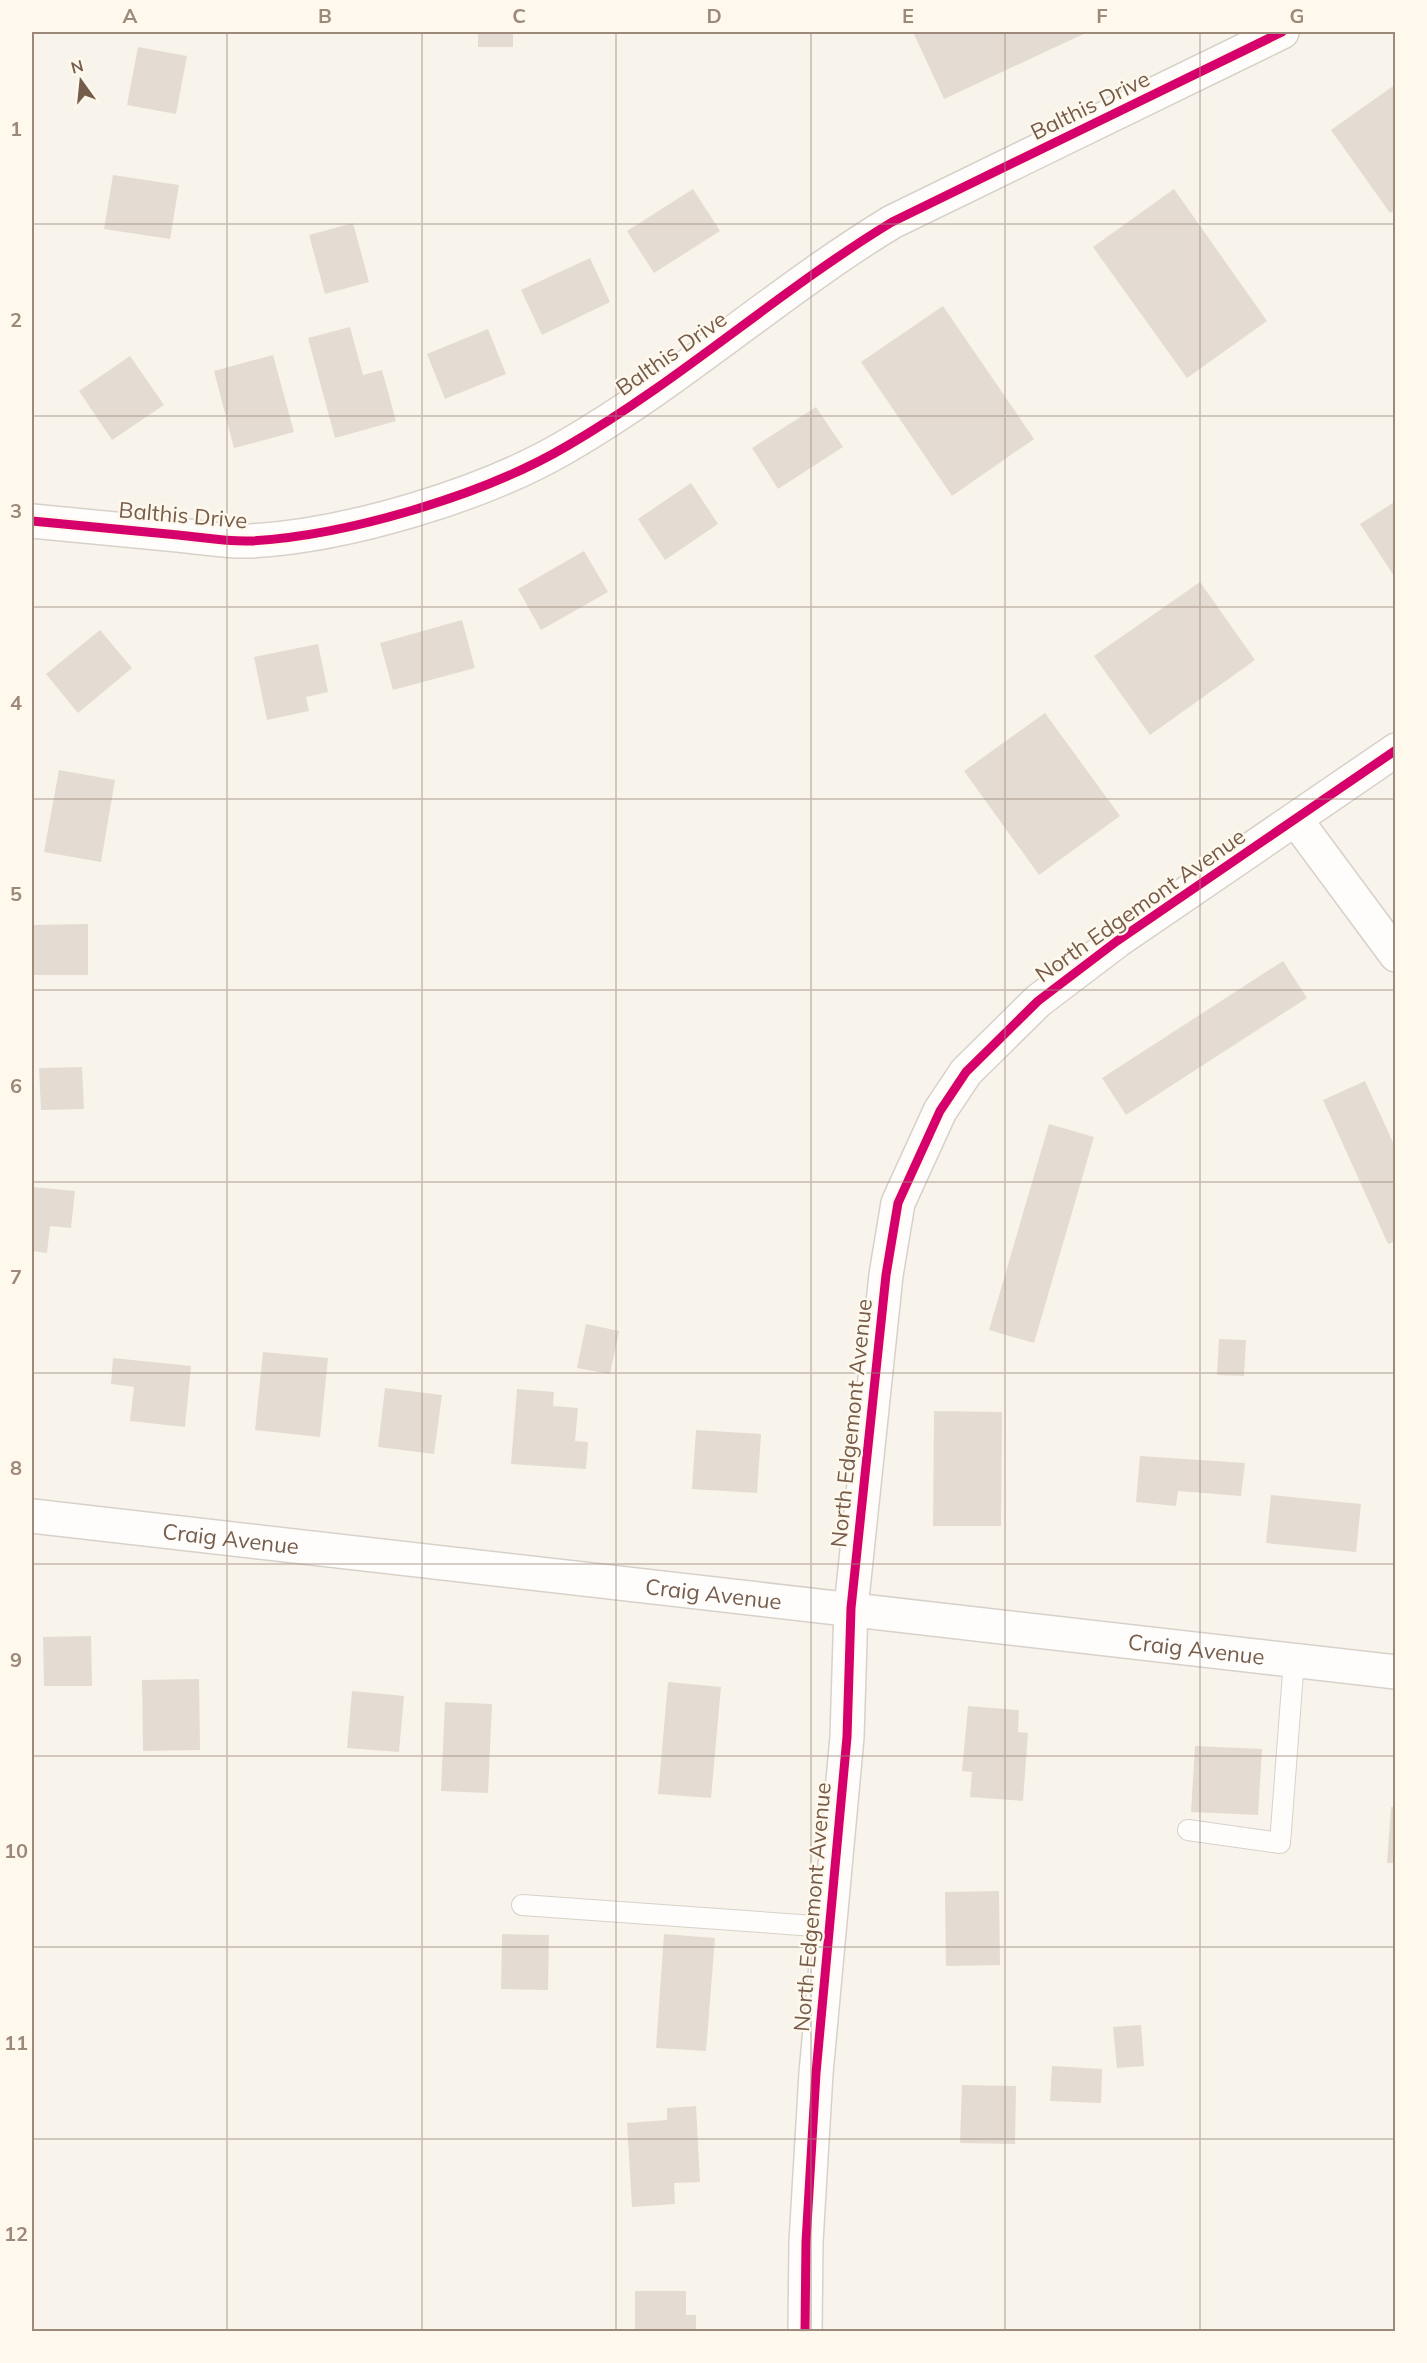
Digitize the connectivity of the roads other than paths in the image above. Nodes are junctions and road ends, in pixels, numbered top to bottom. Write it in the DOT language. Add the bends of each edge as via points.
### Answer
graph roads {
  1 [pos="1282,32"];
  2 [pos="32,521"];
  3 [pos="1393,757"];
  4 [pos="1296,820"];
  5 [pos="1395,955"];
  6 [pos="32,1516"];
  7 [pos="851,1608"];
  8 [pos="1294,1660"];
  9 [pos="1395,1672"];
  10 [pos="1188,1830"];
  11 [pos="522,1905"];
  12 [pos="829,1927"];
  13 [pos="805,2331"];
  1 -- 2 [label="street, Balthis Drive" via="892,222 845,251 620,412 566,447 502,478 422,507 333,529 248,541"];
  3 -- 4 [label="street, North Edgemont Avenue"];
  4 -- 5 [label="street"];
  4 -- 7 [label="street, North Edgemont Avenue" via="1117,941 1038,1001 966,1072 940,1111 898,1203 886,1275"];
  6 -- 7 [label="street, Craig Avenue"];
  7 -- 8 [label="street, Craig Avenue"];
  7 -- 12 [label="street, North Edgemont Avenue" via="847,1737"];
  8 -- 9 [label="street, Craig Avenue"];
  8 -- 10 [label="lane" via="1280,1843"];
  11 -- 12 [label="lane"];
  12 -- 13 [label="street, North Edgemont Avenue" via="816,2073"];
}
